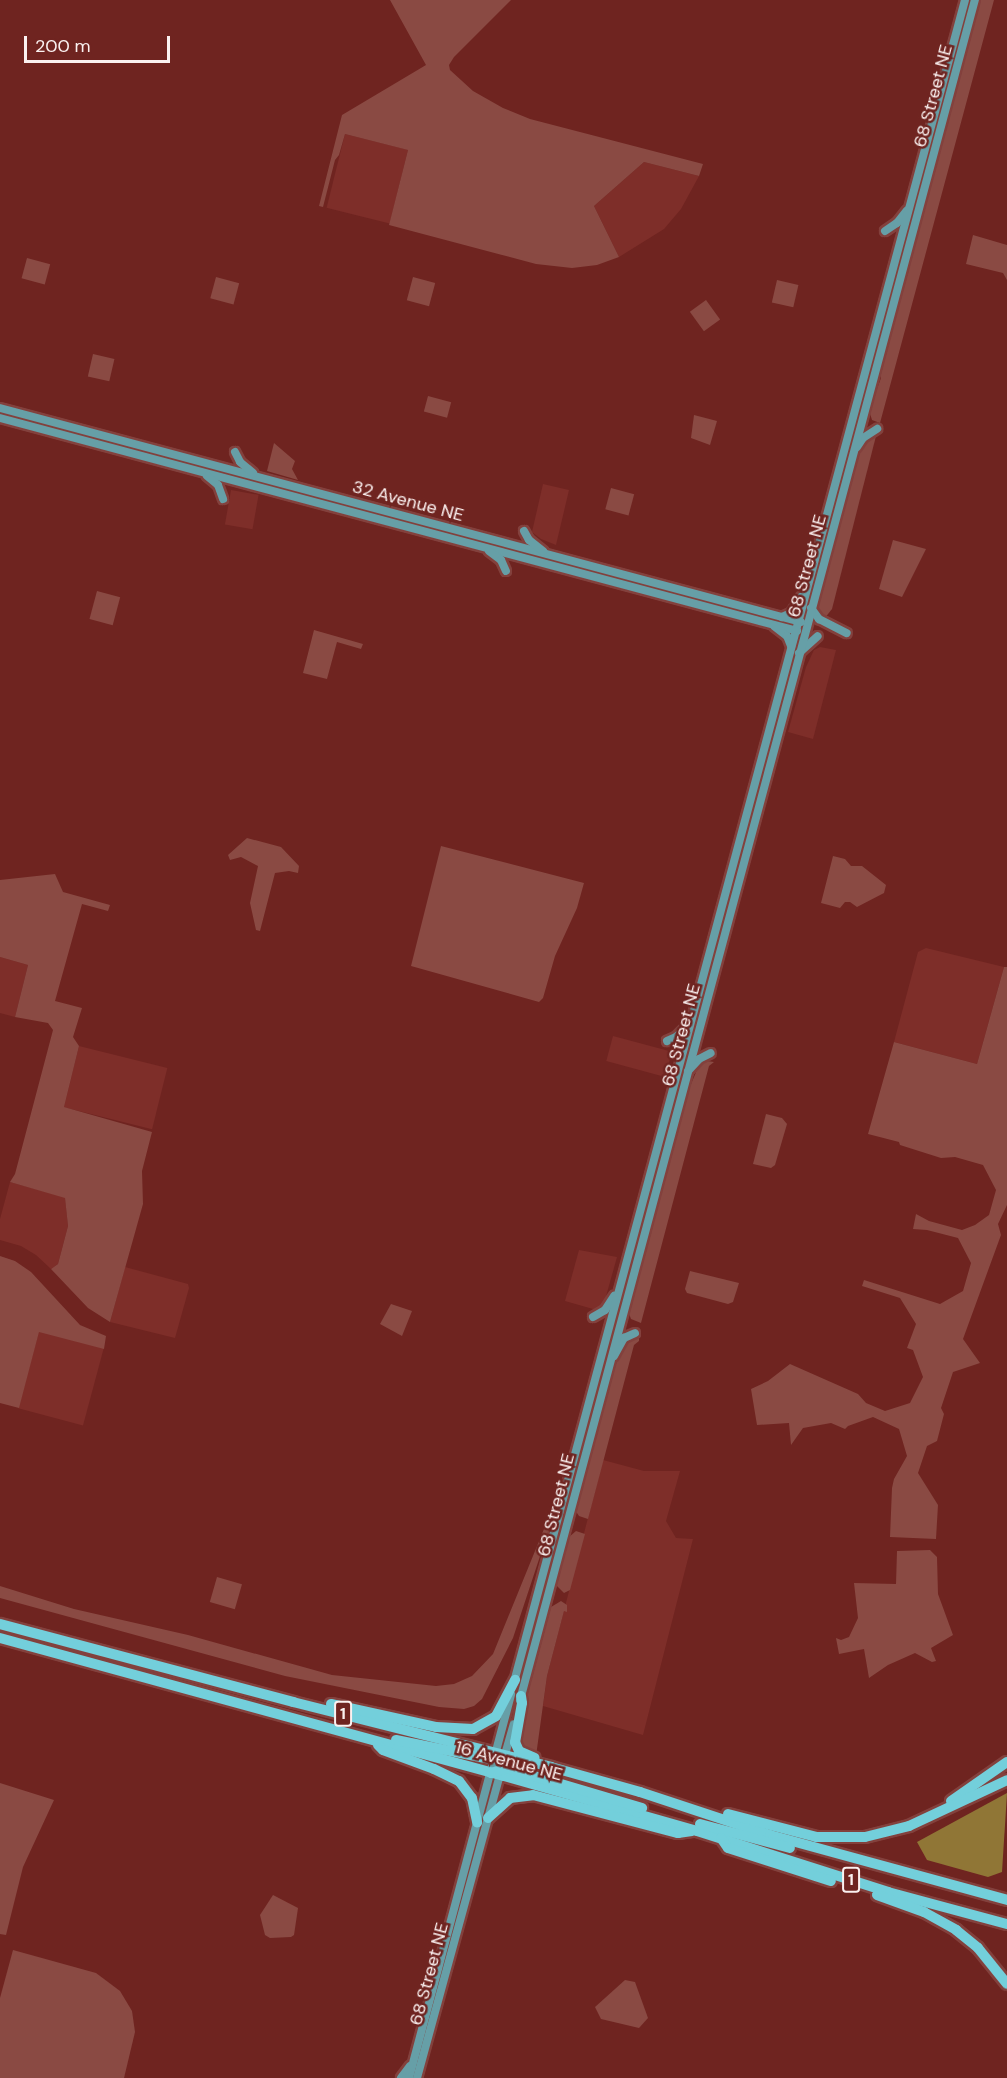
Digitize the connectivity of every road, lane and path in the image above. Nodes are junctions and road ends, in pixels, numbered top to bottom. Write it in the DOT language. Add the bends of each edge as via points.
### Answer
graph roads {
  1 [pos="964,0"];
  2 [pos="975,0"];
  3 [pos="909,206"];
  4 [pos="885,231"];
  5 [pos="0,408"];
  6 [pos="0,418"];
  7 [pos="877,429"];
  8 [pos="235,452"];
  9 [pos="853,453"];
  10 [pos="200,472"];
  11 [pos="256,476"];
  12 [pos="223,499"];
  13 [pos="524,531"];
  14 [pos="483,547"];
  15 [pos="546,554"];
  16 [pos="506,570"];
  17 [pos="806,588"];
  18 [pos="811,608"];
  19 [pos="782,617"];
  20 [pos="798,621"];
  21 [pos="768,622"];
  22 [pos="807,623"];
  23 [pos="795,630"];
  24 [pos="805,633"];
  25 [pos="847,633"];
  26 [pos="818,636"];
  27 [pos="791,646"];
  28 [pos="798,654"];
  29 [pos="692,1020"];
  30 [pos="667,1041"];
  31 [pos="711,1053"];
  32 [pos="687,1072"];
  33 [pos="620,1287"];
  34 [pos="593,1317"];
  35 [pos="635,1333"];
  36 [pos="608,1368"];
  37 [pos="0,1624"];
  38 [pos="0,1638"];
  39 [pos="515,1680"];
  40 [pos="521,1696"];
  41 [pos="293,1702"];
  42 [pos="342,1732"];
  43 [pos="373,1740"];
  44 [pos="1007,1762"];
  45 [pos="498,1764"];
  46 [pos="551,1767"];
  47 [pos="1007,1780"];
  48 [pos="666,1801"];
  49 [pos="482,1820"];
  50 [pos="909,1826"];
  51 [pos="697,1831"];
  52 [pos="721,1838"];
  53 [pos="861,1861"];
  54 [pos="1007,1900"];
  55 [pos="1007,1924"];
  56 [pos="1007,1984"];
  57 [pos="413,2063"];
  58 [pos="400,2078"];
  59 [pos="409,2078"];
  60 [pos="417,2078"];
  1 -- 3 [label="main road, 68 Street NE"];
  2 -- 9 [label="main road, 68 Street NE"];
  3 -- 4 [label="main road" via="897,223"];
  3 -- 17 [label="main road, 68 Street NE"];
  5 -- 11 [label="main road, 32 Avenue NE"];
  6 -- 10 [label="main road, 32 Avenue NE"];
  7 -- 9 [label="main road" via="863,438"];
  8 -- 11 [label="main road" via="244,467"];
  9 -- 18 [label="main road, 68 Street NE"];
  10 -- 12 [label="main road" via="218,485"];
  10 -- 14 [label="main road, 32 Avenue NE"];
  11 -- 15 [label="main road, 32 Avenue NE"];
  13 -- 15 [label="main road"];
  14 -- 16 [label="main road" via="496,555"];
  14 -- 21 [label="main road, 32 Avenue NE"];
  15 -- 19 [label="main road, 32 Avenue NE"];
  17 -- 19 [label="main road" via="791,613"];
  17 -- 20 [label="main road, 68 Street NE"];
  18 -- 22 [label="main road, 68 Street NE"];
  18 -- 25 [label="main road" via="819,619"];
  19 -- 20 [label="main road, 32 Avenue NE"];
  20 -- 22 [label="main road, 32 Avenue NE"];
  20 -- 23 [label="main road, 68 Street NE"];
  21 -- 23 [label="main road, 32 Avenue NE"];
  21 -- 27 [label="main road" via="787,636"];
  22 -- 24 [label="main road, 68 Street NE"];
  23 -- 24 [label="main road, 32 Avenue NE"];
  23 -- 27 [label="main road, 68 Street NE"];
  24 -- 28 [label="main road, 68 Street NE"];
  26 -- 28 [label="main road"];
  27 -- 29 [label="main road, 68 Street NE"];
  28 -- 32 [label="main road, 68 Street NE"];
  29 -- 30 [label="main road"];
  29 -- 33 [label="main road, 68 Street NE"];
  31 -- 32 [label="main road"];
  32 -- 36 [label="main road, 68 Street NE"];
  33 -- 34 [label="main road" via="605,1310"];
  33 -- 39 [label="main road, 68 Street NE"];
  35 -- 36 [label="main road" via="624,1338"];
  36 -- 40 [label="main road, 68 Street NE"];
  37 -- 41 [label="highway, 16 Avenue NE / 1"];
  38 -- 42 [label="highway, 16 Avenue NE / 1"];
  39 -- 41 [label="highway" via="496,1716 473,1729 436,1727 308,1699"];
  39 -- 45 [label="main road, 68 Street NE"];
  40 -- 45 [label="main road, 68 Street NE"];
  40 -- 46 [label="highway" via="514,1738 517,1749"];
  41 -- 45 [label="highway, 16 Avenue NE / 1"];
  42 -- 43 [label="highway, 16 Avenue NE / 1"];
  42 -- 45 [label="highway" via="361,1732"];
  43 -- 45 [label="highway, 16 Avenue NE / 1"];
  43 -- 49 [label="highway" via="383,1750 459,1781"];
  44 -- 50 [label="highway"];
  45 -- 46 [label="highway, 16 Avenue NE / 1"];
  45 -- 49 [label="main road, 68 Street NE"];
  45 -- 51 [label="highway, 16 Avenue NE / 1"];
  45 -- 53 [label="highway" via="745,1837"];
  46 -- 48 [label="highway, 16 Avenue NE / 1"];
  47 -- 50 [label="highway"];
  48 -- 50 [label="highway" via="689,1803 816,1837 866,1837"];
  48 -- 53 [label="highway, 16 Avenue NE / 1"];
  49 -- 51 [label="highway" via="510,1798 533,1795 678,1833"];
  49 -- 57 [label="main road, 68 Street NE"];
  49 -- 60 [label="main road, 68 Street NE"];
  51 -- 52 [label="highway, 16 Avenue NE / 1"];
  52 -- 55 [label="highway, 16 Avenue NE / 1" via="888,1892"];
  52 -- 56 [label="highway" via="728,1848 924,1912 978,1948"];
  53 -- 54 [label="highway, 16 Avenue NE / 1"];
  57 -- 58 [label="main road"];
  57 -- 59 [label="main road, 68 Street NE"];
}
